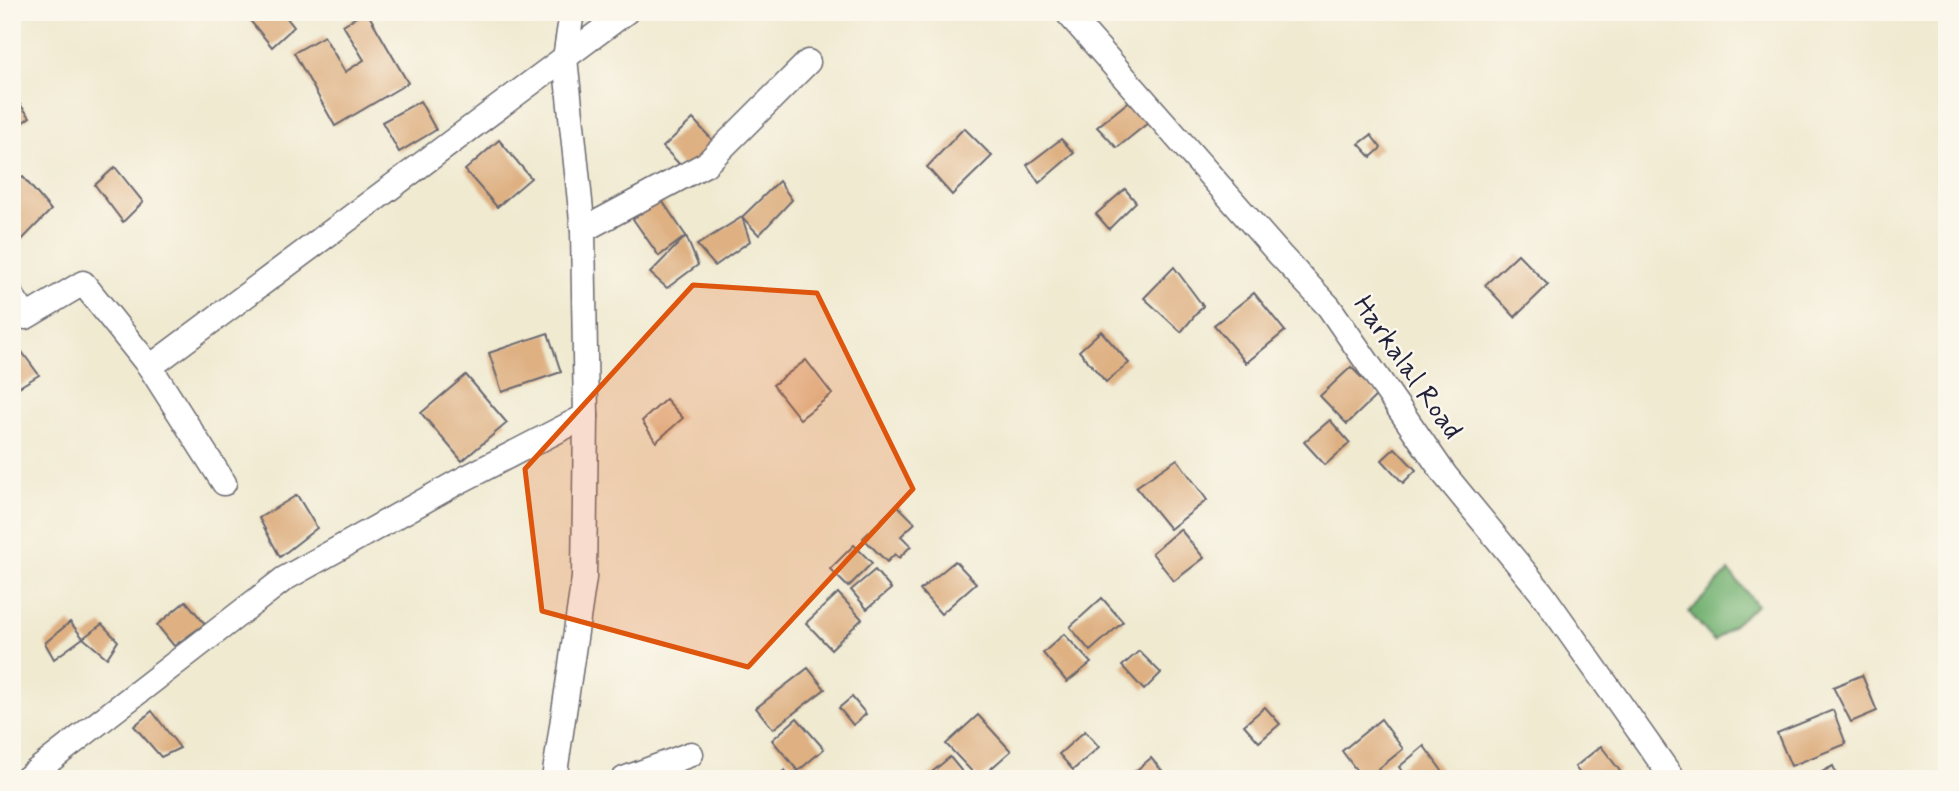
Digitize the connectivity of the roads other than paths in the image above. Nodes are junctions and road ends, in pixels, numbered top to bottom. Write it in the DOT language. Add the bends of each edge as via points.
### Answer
graph roads {
  1 [pos="572,12"];
  2 [pos="626,12"];
  3 [pos="1067,12"];
  4 [pos="565,58"];
  5 [pos="808,62"];
  6 [pos="583,230"];
  7 [pos="12,296"];
  8 [pos="150,367"];
  9 [pos="586,416"];
  10 [pos="223,483"];
  11 [pos="691,754"];
  12 [pos="26,779"];
  13 [pos="554,779"];
  14 [pos="624,779"];
  15 [pos="1673,779"];
  1 -- 4 [label="street"];
  2 -- 4 [label="street"];
  3 -- 15 [label="street, Harkalal Road" via="1329,307 1445,475 1541,592"];
  4 -- 6 [label="street"];
  4 -- 8 [label="street"];
  5 -- 6 [label="street" via="706,164"];
  6 -- 9 [label="street"];
  7 -- 8 [label="street" via="26,317 83,284"];
  8 -- 10 [label="street"];
  9 -- 12 [label="street" via="284,579"];
  9 -- 13 [label="street" via="584,578"];
  11 -- 14 [label="street"];
}
